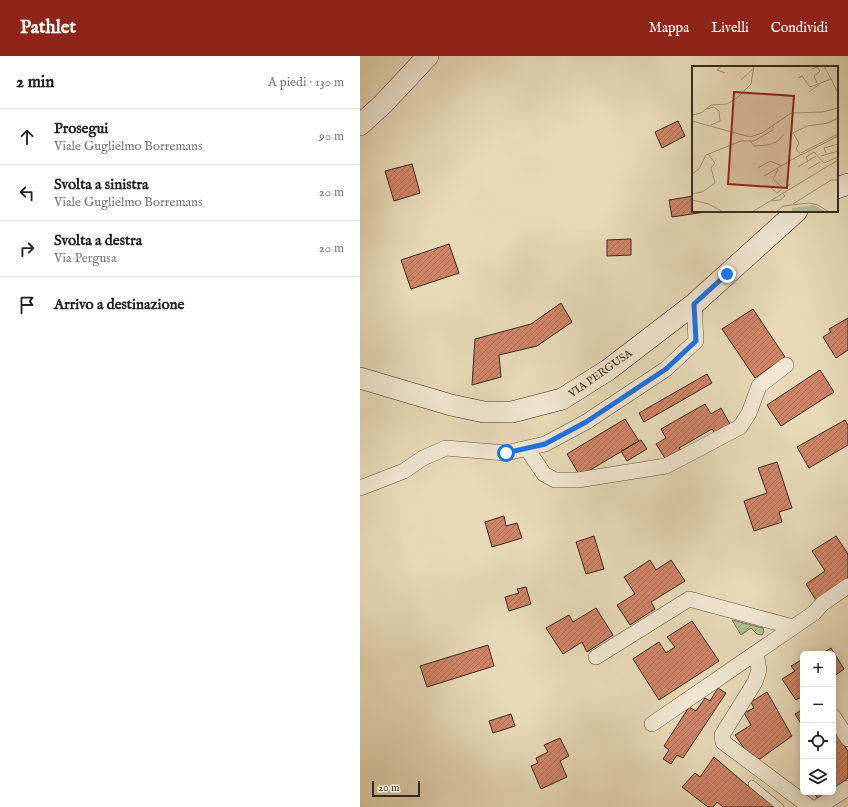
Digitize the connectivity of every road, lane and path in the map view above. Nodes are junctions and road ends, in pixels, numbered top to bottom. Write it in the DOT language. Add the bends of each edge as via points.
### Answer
graph roads {
  1 [pos="428,56"];
  2 [pos="360,125"];
  3 [pos="848,184"];
  4 [pos="838,188"];
  5 [pos="796,212"];
  6 [pos="694,304"];
  7 [pos="786,365"];
  8 [pos="360,378"];
  9 [pos="527,449"];
  10 [pos="360,488"];
  11 [pos="848,586"];
  12 [pos="793,627"];
  13 [pos="756,653"];
  14 [pos="596,658"];
  15 [pos="836,721"];
  16 [pos="652,724"];
  17 [pos="848,739"];
  18 [pos="752,784"];
  19 [pos="848,788"];
  20 [pos="780,807"];
  21 [pos="810,807"];
  22 [pos="818,807"];
  1 -- 2 [label="main road"];
  3 -- 4 [label="main road"];
  5 -- 6 [label="main road, VIA PERGUSA"];
  6 -- 8 [label="main road, VIA PERGUSA" via="589,383 562,399 526,409 484,412 451,406"];
  6 -- 9 [label="street" via="696,341 666,369 586,422 545,444"];
  7 -- 9 [label="street" via="759,386 749,413 740,427 666,466 578,480 555,480 544,474"];
  9 -- 10 [label="street" via="506,453 446,448 423,458 404,471"];
  11 -- 12 [label="street"];
  12 -- 13 [label="street"];
  12 -- 14 [label="street" via="689,598"];
  13 -- 16 [label="street"];
  13 -- 21 [label="street" via="759,670 755,682 722,735 723,742"];
  15 -- 17 [label="street"];
  18 -- 20 [label="lane"];
  19 -- 22 [label="street"];
}
